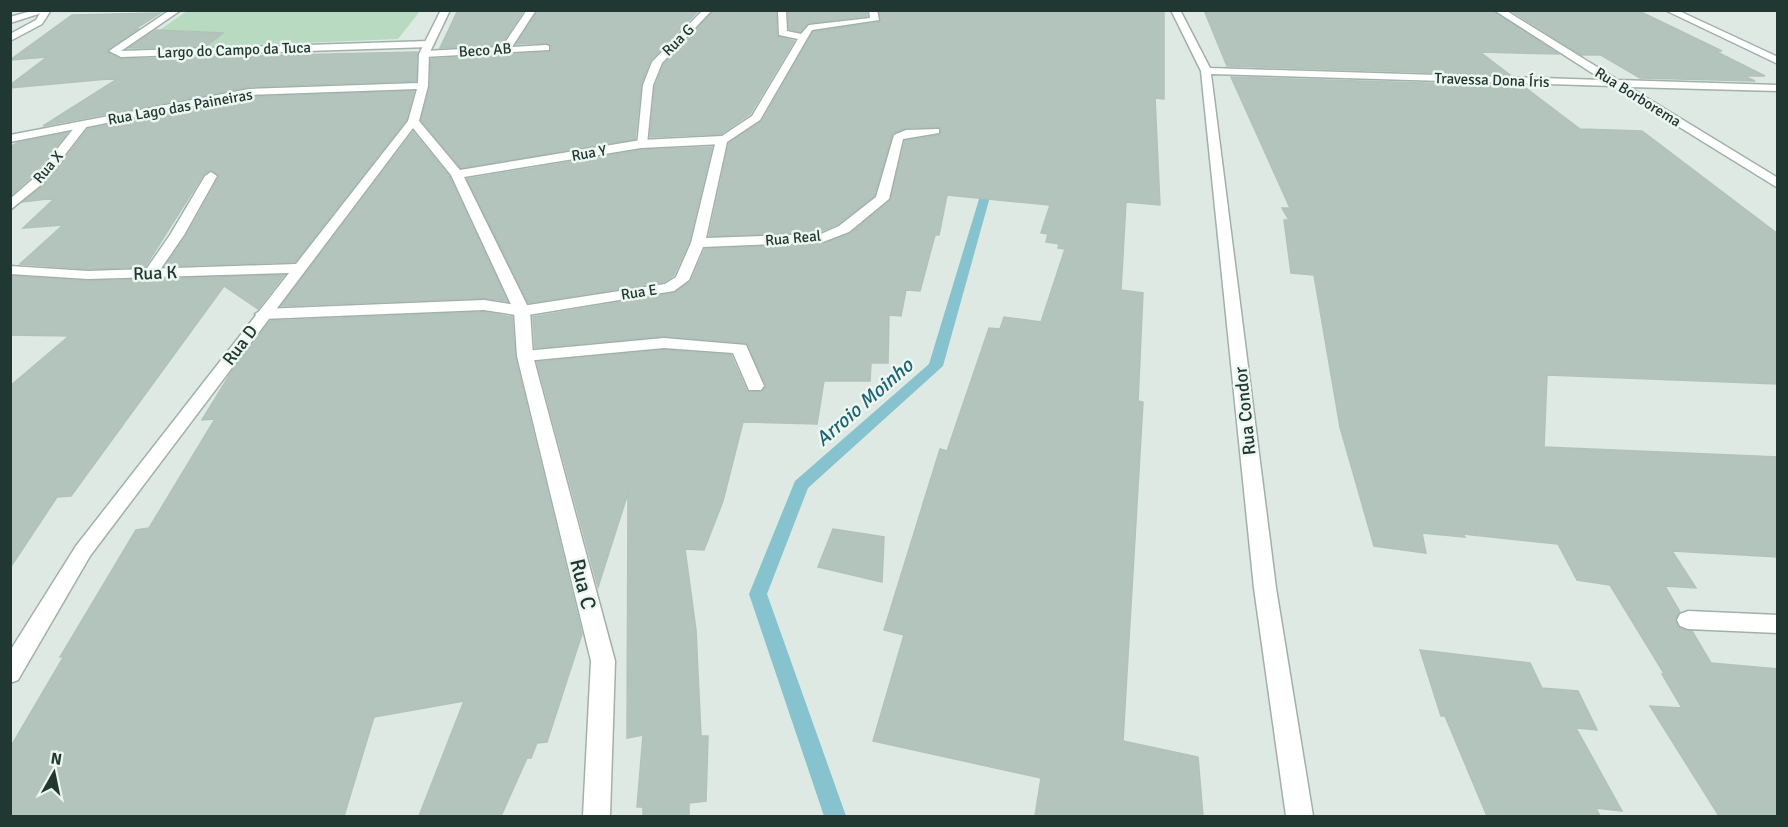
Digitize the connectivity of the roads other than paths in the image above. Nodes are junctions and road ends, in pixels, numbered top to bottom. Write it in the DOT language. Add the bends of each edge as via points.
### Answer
graph roads {
  1 [pos="47,10"];
  2 [pos="177,10"];
  3 [pos="446,10"];
  4 [pos="532,10"];
  5 [pos="708,10"];
  6 [pos="782,10"];
  7 [pos="873,10"];
  8 [pos="1175,10"];
  9 [pos="1498,10"];
  10 [pos="1669,10"];
  11 [pos="10,20"];
  12 [pos="804,37"];
  13 [pos="10,38"];
  14 [pos="506,48"];
  15 [pos="546,48"];
  16 [pos="426,49"];
  17 [pos="1778,61"];
  18 [pos="1206,71"];
  19 [pos="1619,85"];
  20 [pos="423,87"];
  21 [pos="1778,88"];
  22 [pos="413,121"];
  23 [pos="82,125"];
  24 [pos="935,131"];
  25 [pos="10,139"];
  26 [pos="722,140"];
  27 [pos="641,144"];
  28 [pos="457,174"];
  29 [pos="212,176"];
  30 [pos="1778,184"];
  31 [pos="10,206"];
  32 [pos="698,243"];
  33 [pos="300,268"];
  34 [pos="10,270"];
  35 [pos="150,274"];
  36 [pos="522,311"];
  37 [pos="263,314"];
  38 [pos="525,356"];
  39 [pos="755,386"];
  40 [pos="1688,620"];
  41 [pos="1778,624"];
  42 [pos="10,673"];
  43 [pos="597,816"];
  44 [pos="1300,816"];
  1 -- 11 [label="street"];
  1 -- 13 [label="street" via="39,22"];
  2 -- 16 [label="street, Largo do Campo da Tuca" via="114,51 121,54"];
  3 -- 16 [label="street, Rua D"];
  4 -- 14 [label="street"];
  5 -- 27 [label="street, Rua G" via="657,62 648,85"];
  6 -- 12 [label="street" via="782,33"];
  7 -- 12 [label="street" via="875,20 809,28"];
  8 -- 18 [label="street, Rua Condor"];
  9 -- 19 [label="street, Rua Borborema"];
  10 -- 17 [label="street"];
  12 -- 26 [label="street" via="756,118"];
  14 -- 15 [label="street, Beco AB"];
  14 -- 16 [label="street, Beco AB"];
  16 -- 20 [label="street, Rua D"];
  18 -- 19 [label="street, Travessa Dona Íris"];
  18 -- 44 [label="street, Rua Condor" via="1265,588"];
  19 -- 21 [label="street, Travessa Dona Íris"];
  19 -- 30 [label="street, Rua Borborema"];
  20 -- 22 [label="street, Rua D"];
  20 -- 23 [label="street, Rua Lago das Paineiras" via="249,92"];
  22 -- 28 [label="street, Rua C"];
  22 -- 33 [label="street, Rua D"];
  23 -- 25 [label="street, Rua Lago das Paineiras"];
  23 -- 31 [label="street, Rua X" via="38,182"];
  24 -- 32 [label="street, Rua Real" via="898,137 882,199 844,229 823,238"];
  26 -- 27 [label="street, Rua Y"];
  26 -- 32 [label="street, Rua E"];
  27 -- 28 [label="street, Rua Y"];
  28 -- 36 [label="street, Rua C"];
  29 -- 35 [label="street"];
  32 -- 36 [label="street, Rua E" via="682,280 669,288"];
  33 -- 35 [label="street, Rua K"];
  33 -- 37 [label="street, Rua D"];
  34 -- 35 [label="street, Rua K"];
  36 -- 37 [label="street, Rua E" via="484,305"];
  36 -- 38 [label="street, Rua C"];
  37 -- 42 [label="street, Rua D" via="83,551"];
  38 -- 39 [label="street" via="664,343 740,349"];
  38 -- 43 [label="street, Rua C" via="603,661"];
  40 -- 41 [label="street"];
}
